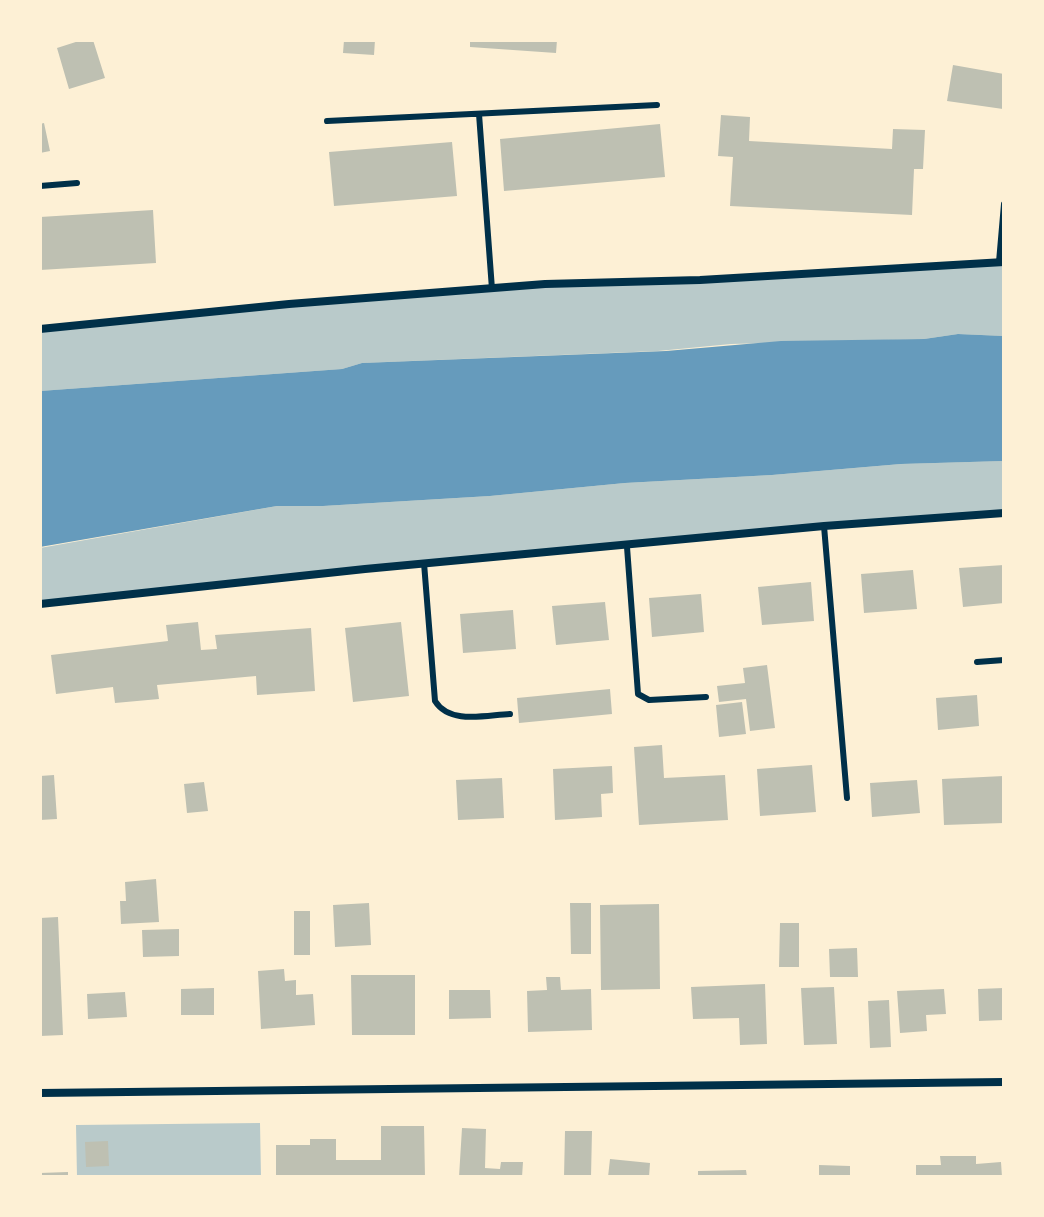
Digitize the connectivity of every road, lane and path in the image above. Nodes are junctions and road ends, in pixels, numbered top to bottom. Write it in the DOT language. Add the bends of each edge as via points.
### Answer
graph roads {
  1 [pos="657,105"];
  2 [pos="479,114"];
  3 [pos="327,121"];
  4 [pos="77,183"];
  5 [pos="40,186"];
  6 [pos="1004,204"];
  7 [pos="1002,262"];
  8 [pos="492,289"];
  9 [pos="40,329"];
  10 [pos="1004,513"];
  11 [pos="824,526"];
  12 [pos="627,547"];
  13 [pos="424,563"];
  14 [pos="40,604"];
  15 [pos="1004,660"];
  16 [pos="977,662"];
  17 [pos="706,697"];
  18 [pos="510,714"];
  19 [pos="847,798"];
  20 [pos="1004,1082"];
  21 [pos="40,1093"];
  1 -- 2 [label="lane"];
  2 -- 3 [label="lane"];
  2 -- 8 [label="lane"];
  4 -- 5 [label="lane"];
  6 -- 7 [label="lane"];
  7 -- 8 [label="street"];
  8 -- 9 [label="street"];
  10 -- 11 [label="street"];
  11 -- 12 [label="street"];
  11 -- 19 [label="lane"];
  12 -- 13 [label="street"];
  12 -- 17 [label="lane" via="638,694 649,700"];
  13 -- 14 [label="street"];
  13 -- 18 [label="lane" via="435,701 456,716"];
  15 -- 16 [label="lane"];
  20 -- 21 [label="street"];
}
